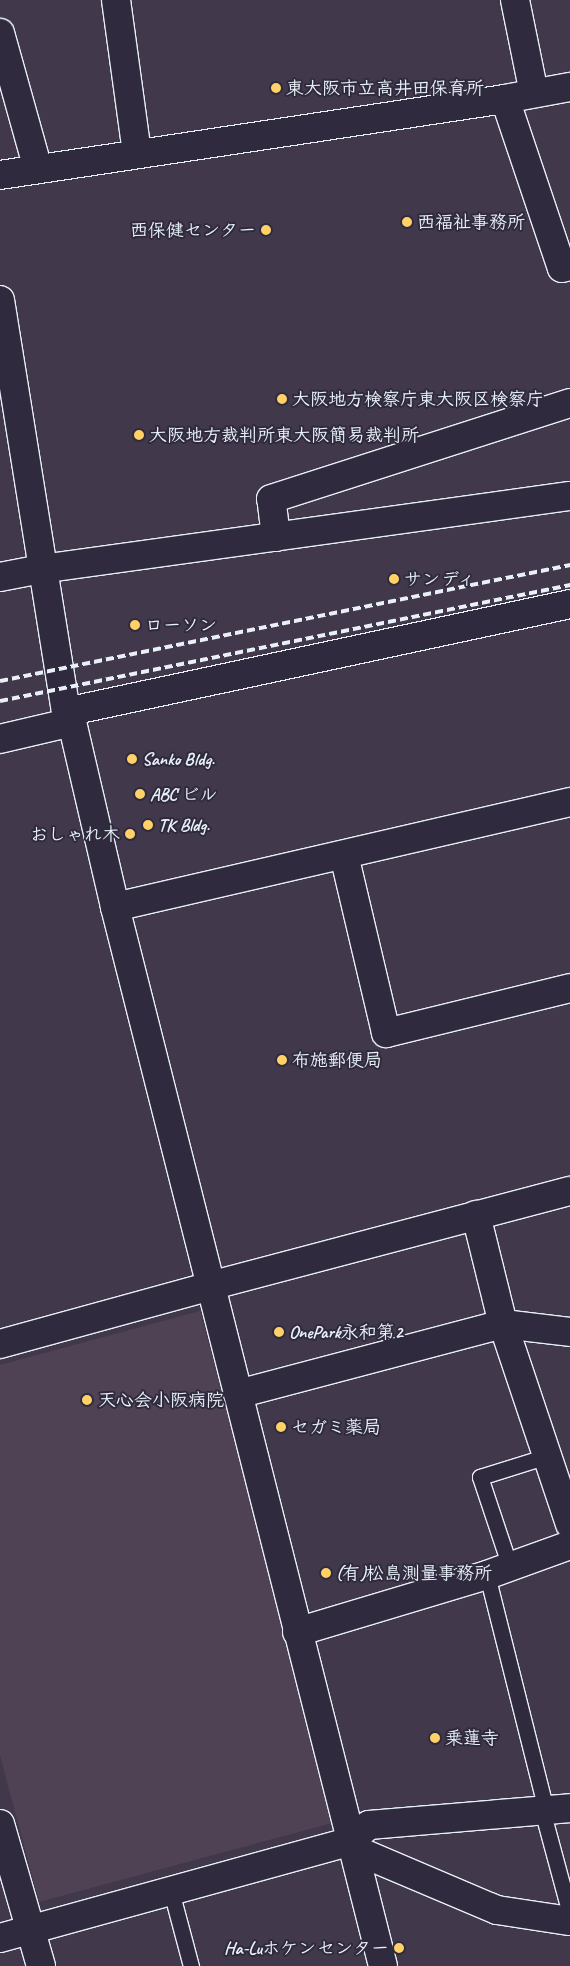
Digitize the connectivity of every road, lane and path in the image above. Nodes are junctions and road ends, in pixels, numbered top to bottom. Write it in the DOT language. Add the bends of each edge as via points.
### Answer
graph roads {
  1 [pos="116,0"];
  2 [pos="516,0"];
  3 [pos="0,33"];
  4 [pos="570,87"];
  5 [pos="534,93"];
  6 [pos="505,99"];
  7 [pos="137,154"];
  8 [pos="38,169"];
  9 [pos="0,175"];
  10 [pos="570,266"];
  11 [pos="0,300"];
  12 [pos="570,403"];
  13 [pos="570,496"];
  14 [pos="276,536"];
  15 [pos="41,569"];
  16 [pos="0,577"];
  17 [pos="570,604"];
  18 [pos="69,717"];
  19 [pos="0,739"];
  20 [pos="570,802"];
  21 [pos="344,854"];
  22 [pos="115,907"];
  23 [pos="570,988"];
  24 [pos="570,1192"];
  25 [pos="476,1215"];
  26 [pos="210,1286"];
  27 [pos="503,1324"];
  28 [pos="570,1332"];
  29 [pos="0,1344"];
  30 [pos="238,1394"];
  31 [pos="547,1456"];
  32 [pos="570,1524"];
  33 [pos="570,1545"];
  34 [pos="499,1571"];
  35 [pos="297,1632"];
  36 [pos="553,1809"];
  37 [pos="0,1824"];
  38 [pos="352,1845"];
  39 [pos="172,1891"];
  40 [pos="570,1914"];
  41 [pos="570,1921"];
  42 [pos="32,1929"];
  43 [pos="0,1938"];
  44 [pos="41,1966"];
  45 [pos="191,1966"];
  46 [pos="383,1966"];
  1 -- 7 [label="street"];
  2 -- 5 [label="street"];
  3 -- 8 [label="street"];
  4 -- 5 [label="street"];
  5 -- 6 [label="street"];
  6 -- 7 [label="street"];
  6 -- 10 [label="street" via="562,268"];
  7 -- 8 [label="street"];
  8 -- 9 [label="street"];
  11 -- 15 [label="street"];
  12 -- 14 [label="street" via="271,499"];
  13 -- 14 [label="street"];
  14 -- 15 [label="street"];
  15 -- 16 [label="street"];
  15 -- 18 [label="street"];
  17 -- 18 [label="street"];
  18 -- 19 [label="street"];
  18 -- 22 [label="street"];
  20 -- 21 [label="street"];
  21 -- 22 [label="street"];
  21 -- 23 [label="street" via="386,1033"];
  22 -- 26 [label="street"];
  24 -- 25 [label="street"];
  25 -- 26 [label="street"];
  25 -- 27 [label="street"];
  26 -- 29 [label="street"];
  26 -- 30 [label="street"];
  27 -- 28 [label="street"];
  27 -- 30 [label="street"];
  27 -- 31 [label="street"];
  30 -- 35 [label="street"];
  31 -- 32 [label="street"];
  31 -- 34 [label="lane" via="480,1477"];
  33 -- 34 [label="street"];
  34 -- 35 [label="street"];
  34 -- 36 [label="lane"];
  35 -- 38 [label="street"];
  36 -- 38 [label="street" via="368,1825"];
  36 -- 40 [label="lane"];
  37 -- 42 [label="street"];
  38 -- 39 [label="street"];
  38 -- 41 [label="street" via="498,1910"];
  38 -- 46 [label="street"];
  39 -- 42 [label="street"];
  39 -- 45 [label="lane"];
  42 -- 43 [label="street"];
  42 -- 44 [label="street"];
}
